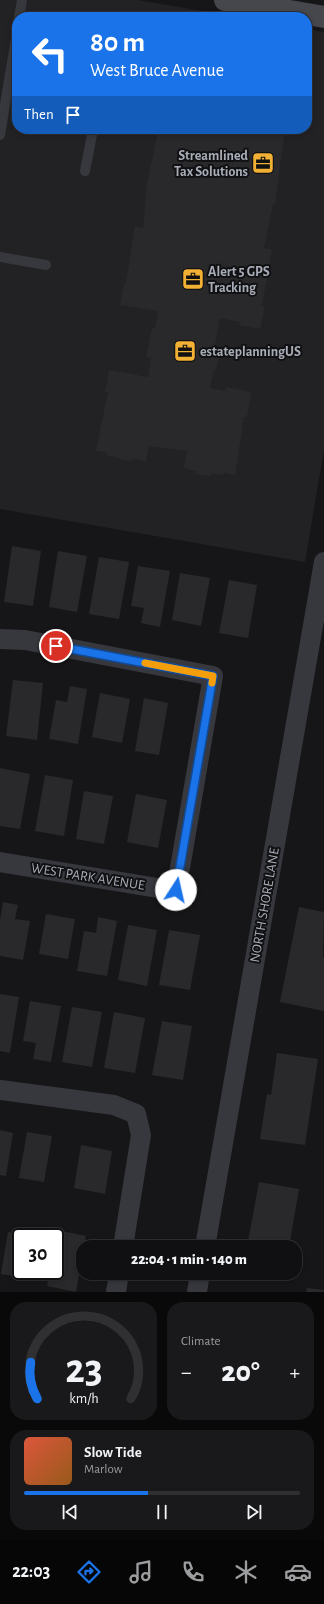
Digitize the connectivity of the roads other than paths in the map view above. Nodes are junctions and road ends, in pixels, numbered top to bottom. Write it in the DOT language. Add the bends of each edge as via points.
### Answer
graph roads {
  1 [pos="22,0"];
  2 [pos="225,0"];
  3 [pos="20,12"];
  4 [pos="295,12"];
  5 [pos="312,15"];
  6 [pos="324,17"];
  7 [pos="12,92"];
  8 [pos="92,134"];
  9 [pos="0,135"];
  10 [pos="85,171"];
  11 [pos="0,257"];
  12 [pos="46,265"];
  13 [pos="324,562"];
  14 [pos="0,639"];
  15 [pos="0,862"];
  16 [pos="0,1090"];
  17 [pos="124,1240"];
  18 [pos="206,1240"];
  19 [pos="118,1280"];
  20 [pos="199,1280"];
  21 [pos="116,1292"];
  22 [pos="197,1292"];
  1 -- 3 [label="lane"];
  2 -- 4 [label="main road"];
  5 -- 6 [label="main road"];
  7 -- 9 [label="lane"];
  8 -- 10 [label="lane"];
  11 -- 12 [label="lane"];
  13 -- 18 [label="street, NORTH SHORE LANE"];
  14 -- 15 [label="street, WEST PARK AVENUE" via="25,640 213,676 176,890"];
  16 -- 17 [label="street" via="114,1105 136,1114 141,1135"];
  19 -- 21 [label="street"];
  20 -- 22 [label="street"];
}
